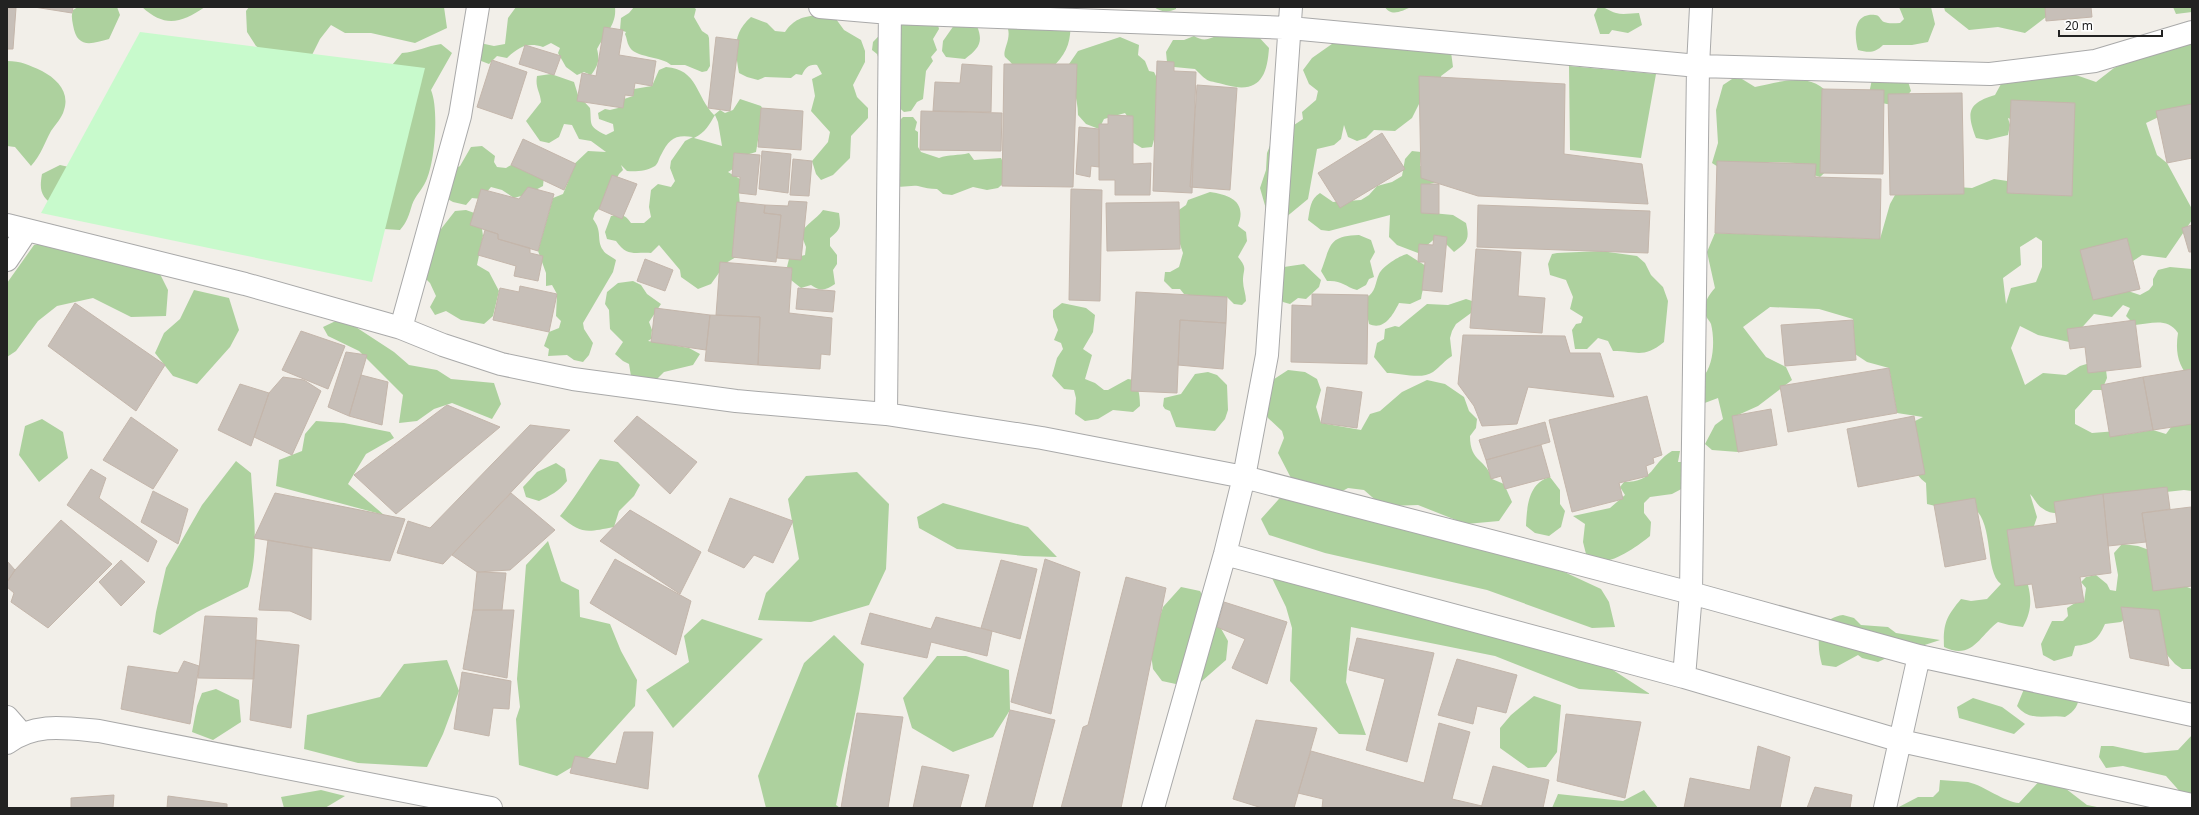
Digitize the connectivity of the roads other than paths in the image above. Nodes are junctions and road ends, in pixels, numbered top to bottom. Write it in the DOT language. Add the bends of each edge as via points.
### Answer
graph roads {
  1 [pos="478,7"];
  2 [pos="820,7"];
  3 [pos="1701,7"];
  4 [pos="890,10"];
  5 [pos="1290,17"];
  6 [pos="2192,32"];
  7 [pos="1698,66"];
  8 [pos="17,227"];
  9 [pos="7,260"];
  10 [pos="401,328"];
  11 [pos="886,414"];
  12 [pos="1244,477"];
  13 [pos="1225,554"];
  14 [pos="1691,593"];
  15 [pos="1919,656"];
  16 [pos="1684,677"];
  17 [pos="2192,715"];
  18 [pos="12,731"];
  19 [pos="1901,741"];
  20 [pos="2192,806"];
  21 [pos="491,808"];
  22 [pos="1153,808"];
  23 [pos="1885,808"];
  1 -- 10 [label="street" via="460,116"];
  2 -- 4 [label="street"];
  3 -- 7 [label="street"];
  4 -- 5 [label="street"];
  4 -- 11 [label="street"];
  5 -- 7 [label="street"];
  5 -- 12 [label="street" via="1267,355"];
  6 -- 7 [label="street" via="2095,61 1990,74"];
  7 -- 14 [label="street"];
  8 -- 9 [label="street"];
  8 -- 10 [label="street" via="245,284"];
  10 -- 11 [label="street" via="501,364 573,378 736,401"];
  11 -- 12 [label="street" via="1042,438"];
  12 -- 13 [label="street"];
  12 -- 14 [label="street"];
  13 -- 16 [label="street"];
  13 -- 22 [label="street"];
  14 -- 15 [label="street"];
  14 -- 16 [label="street"];
  15 -- 17 [label="street"];
  15 -- 19 [label="street"];
  16 -- 19 [label="street"];
  18 -- 21 [label="street" via="53,727 99,731"];
  19 -- 20 [label="street"];
  19 -- 23 [label="street"];
}
